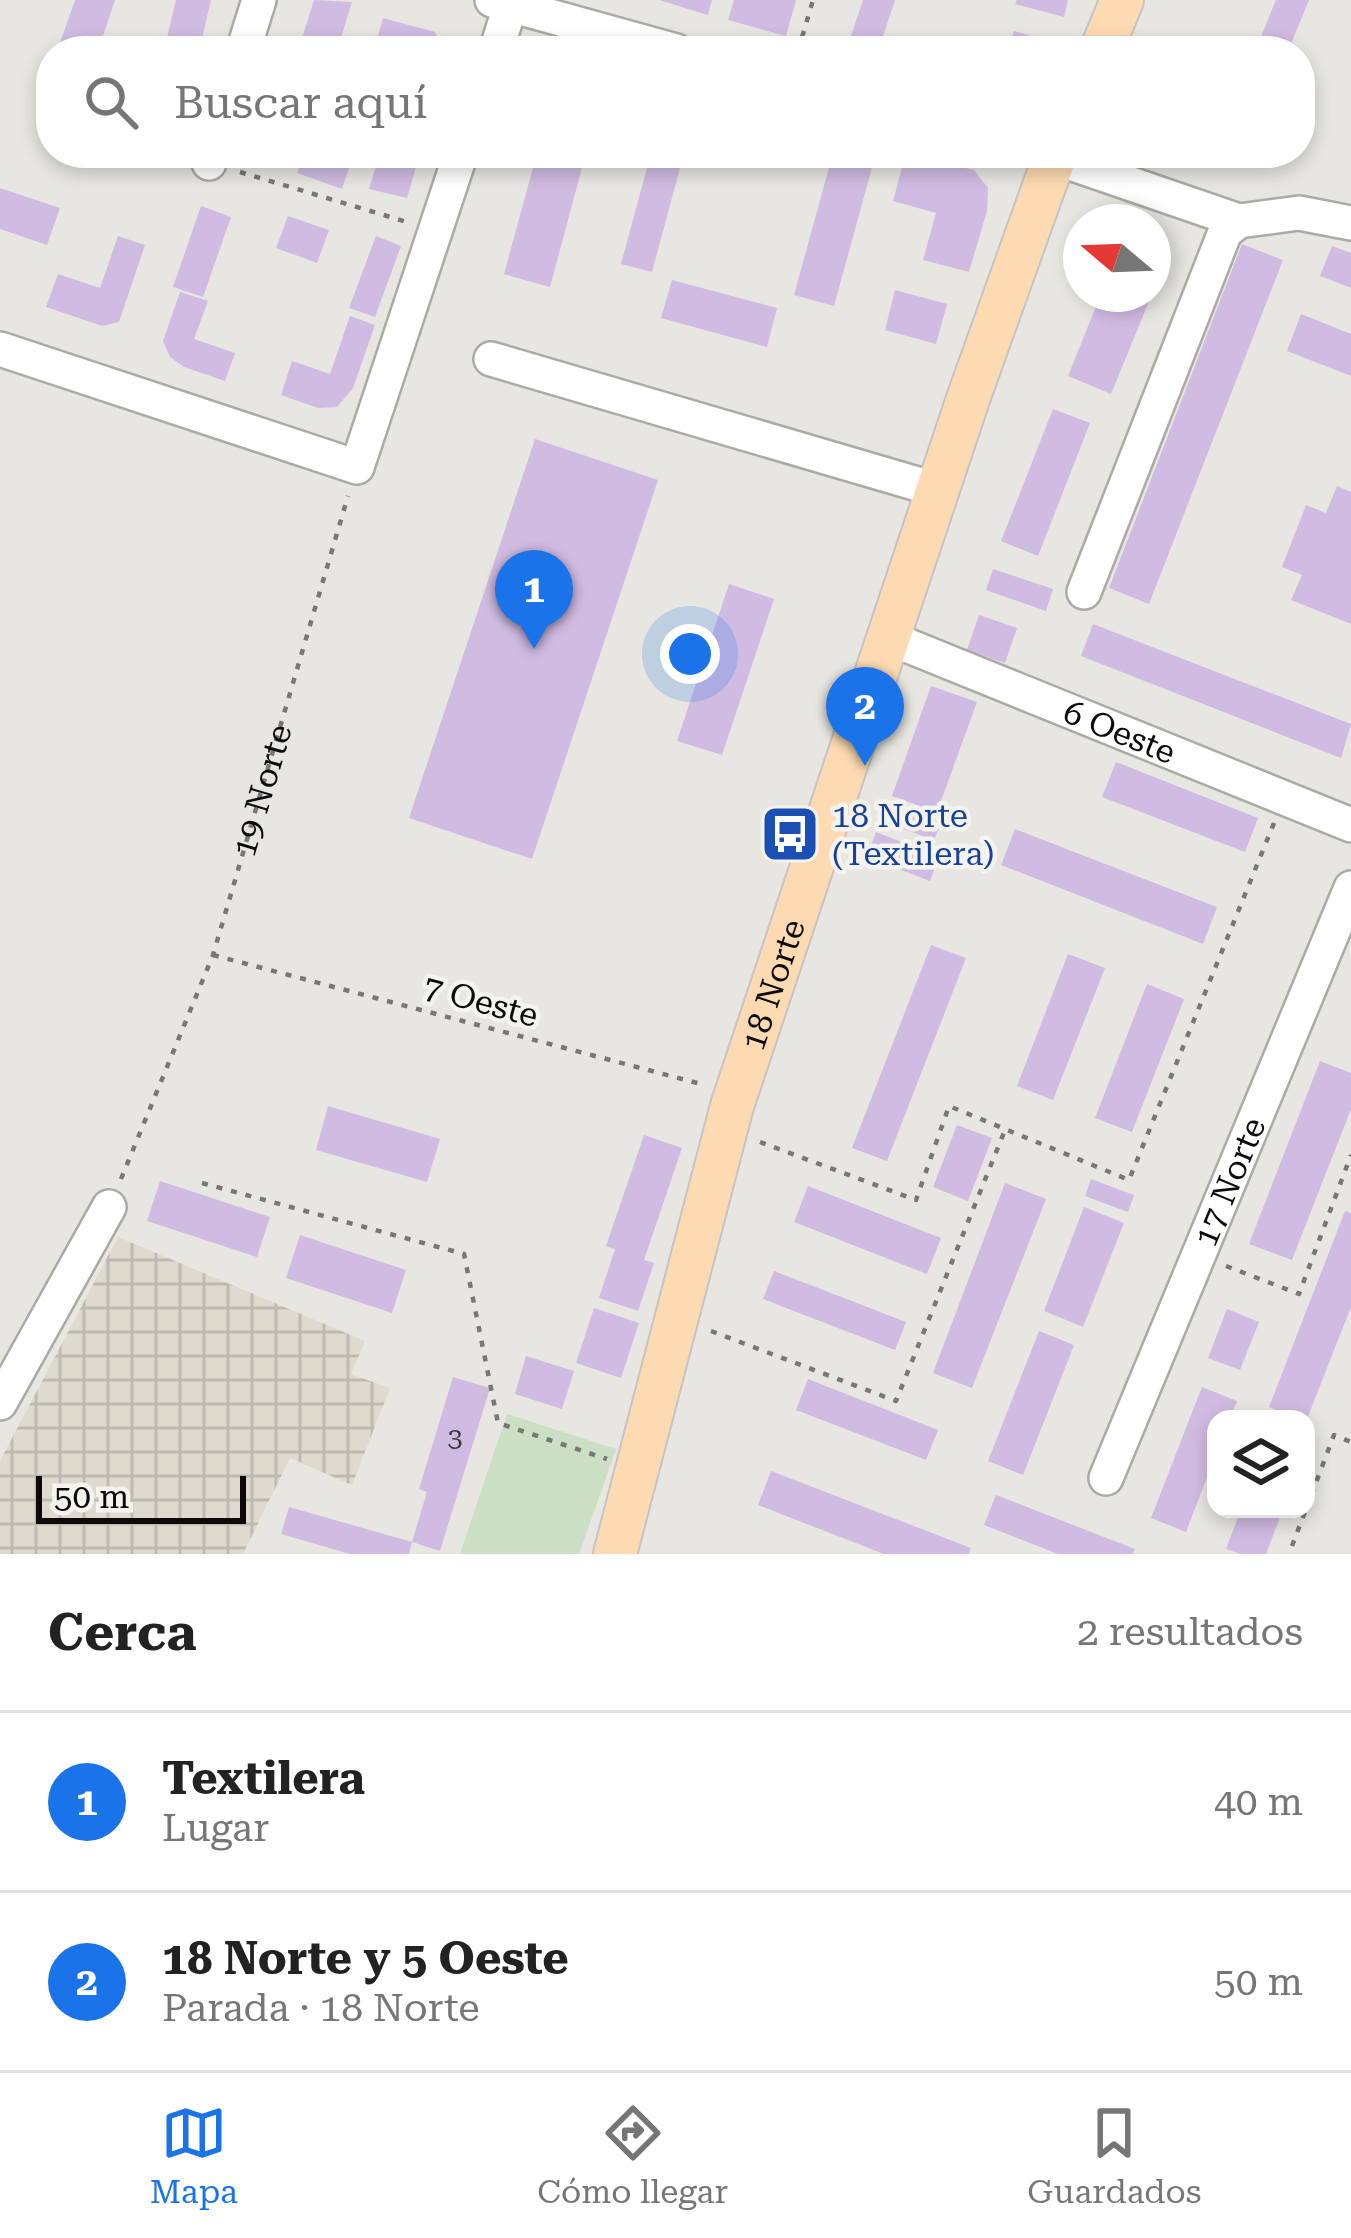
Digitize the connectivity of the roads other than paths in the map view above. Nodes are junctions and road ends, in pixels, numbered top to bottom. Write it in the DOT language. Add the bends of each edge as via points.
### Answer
graph roads {
  1 [pos="259,0"];
  2 [pos="1122,0"];
  3 [pos="505,2"];
  4 [pos="248,36"];
  5 [pos="499,36"];
  6 [pos="624,36"];
  7 [pos="1107,36"];
  8 [pos="456,168"];
  9 [pos="1046,168"];
  10 [pos="1090,168"];
  11 [pos="1239,221"];
  12 [pos="1351,223"];
  13 [pos="0,349"];
  14 [pos="491,359"];
  15 [pos="938,490"];
  16 [pos="1084,592"];
  17 [pos="889,638"];
  18 [pos="1351,825"];
  19 [pos="1351,888"];
  20 [pos="110,1207"];
  21 [pos="0,1403"];
  22 [pos="1106,1478"];
  23 [pos="615,1554"];
  1 -- 4 [label="street"];
  2 -- 7 [label="main road"];
  3 -- 5 [label="street"];
  3 -- 6 [label="street"];
  8 -- 13 [label="street" via="357,467"];
  9 -- 15 [label="main road, 18 Norte"];
  10 -- 11 [label="street"];
  11 -- 12 [label="street" via="1299,213"];
  11 -- 16 [label="street" via="1225,232"];
  14 -- 15 [label="street"];
  15 -- 17 [label="main road, 18 Norte"];
  17 -- 18 [label="street, 6 Oeste"];
  17 -- 23 [label="main road, 18 Norte" via="731,1112"];
  19 -- 22 [label="street, 17 Norte"];
  20 -- 21 [label="street"];
}
